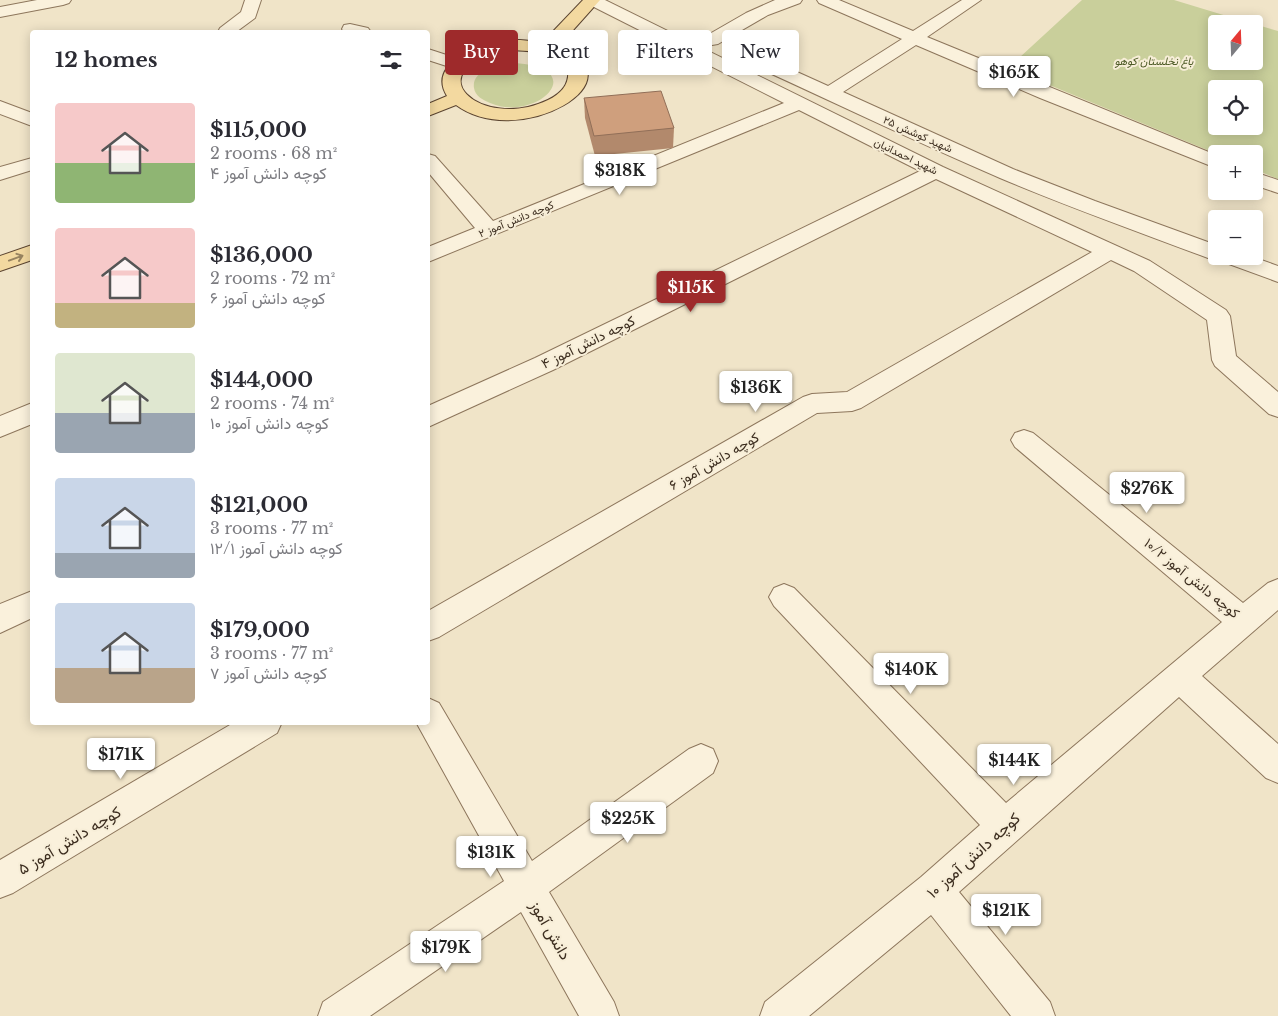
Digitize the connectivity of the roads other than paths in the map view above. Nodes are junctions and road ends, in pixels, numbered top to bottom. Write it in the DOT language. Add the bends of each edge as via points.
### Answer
graph roads {
  1 [pos="63,0"];
  2 [pos="253,0"];
  3 [pos="592,0"];
  4 [pos="626,0"];
  5 [pos="794,0"];
  6 [pos="825,0"];
  7 [pos="973,0"];
  8 [pos="0,12"];
  9 [pos="229,30"];
  10 [pos="564,30"];
  11 [pos="690,30"];
  12 [pos="914,37"];
  13 [pos="712,40"];
  14 [pos="430,55"];
  15 [pos="445,60"];
  16 [pos="453,75"];
  17 [pos="578,75"];
  18 [pos="828,94"];
  19 [pos="458,98"];
  20 [pos="800,103"];
  21 [pos="0,107"];
  22 [pos="430,109"];
  23 [pos="30,119"];
  24 [pos="1208,159"];
  25 [pos="430,162"];
  26 [pos="30,165"];
  27 [pos="936,171"];
  28 [pos="0,174"];
  29 [pos="1263,181"];
  30 [pos="1278,187"];
  31 [pos="490,230"];
  32 [pos="1208,250"];
  33 [pos="1110,251"];
  34 [pos="30,253"];
  35 [pos="430,254"];
  36 [pos="0,264"];
  37 [pos="1252,265"];
  38 [pos="1278,274"];
  39 [pos="1222,343"];
  40 [pos="1278,383"];
  41 [pos="1278,407"];
  42 [pos="30,414"];
  43 [pos="430,416"];
  44 [pos="0,427"];
  45 [pos="1024,440"];
  46 [pos="1278,592"];
  47 [pos="784,597"];
  48 [pos="30,605"];
  49 [pos="0,619"];
  50 [pos="1243,621"];
  51 [pos="430,626"];
  52 [pos="1179,676"];
  53 [pos="430,718"];
  54 [pos="261,725"];
  55 [pos="701,760"];
  56 [pos="1278,766"];
  57 [pos="1005,826"];
  58 [pos="0,880"];
  59 [pos="526,887"];
  60 [pos="934,890"];
  61 [pos="337,1016"];
  62 [pos="600,1016"];
  63 [pos="779,1016"];
  64 [pos="1036,1016"];
  1 -- 8 [label="street"];
  2 -- 9 [label="street" via="249,14"];
  3 -- 10 [label="main road"];
  3 -- 20 [label="street, شهید احمدانیان"];
  4 -- 11 [label="street, شهید کوشش ۲۵"];
  5 -- 13 [label="street" via="759,14"];
  6 -- 12 [label="street"];
  7 -- 12 [label="street"];
  12 -- 18 [label="street"];
  12 -- 24 [label="street"];
  13 -- 18 [label="street, شهید کوشش ۲۵"];
  14 -- 15 [label="street"];
  16 -- 19 [label="main road" via="452,87"];
  17 -- 19 [label="main road" via="576,86 567,97 552,106 525,113 489,112 471,107"];
  18 -- 32 [label="street, شهید کوشش ۲۵" via="1015,177"];
  19 -- 22 [label="main road"];
  20 -- 27 [label="street, شهید احمدانیان"];
  20 -- 31 [label="street, کوچه دانش آموز ۲"];
  21 -- 23 [label="street"];
  25 -- 31 [label="street"];
  26 -- 28 [label="street"];
  27 -- 33 [label="street, شهید احمدانیان"];
  27 -- 43 [label="street, کوچه دانش آموز ۴" via="544,364"];
  29 -- 30 [label="street"];
  31 -- 35 [label="street, کوچه دانش آموز ۲"];
  33 -- 39 [label="street, شهید احمدانیان" via="1142,266 1218,316"];
  33 -- 51 [label="street, کوچه دانش آموز ۶" via="852,401 812,404"];
  36 -- 34 [label="main road, one-way"];
  37 -- 38 [label="street"];
  39 -- 40 [label="street"];
  39 -- 41 [label="street" via="1224,360"];
  42 -- 44 [label="street"];
  45 -- 50 [label="street, کوچه دانش آموز ۱۰/۲"];
  46 -- 50 [label="street, کوچه دانش آموز ۱۰"];
  47 -- 57 [label="street"];
  48 -- 49 [label="street"];
  50 -- 52 [label="street, کوچه دانش آموز ۱۰"];
  52 -- 56 [label="street"];
  52 -- 57 [label="street, کوچه دانش آموز ۱۰"];
  53 -- 59 [label="street, دانش آموز"];
  54 -- 58 [label="street, کوچه دانش آموز ۵"];
  55 -- 59 [label="street"];
  57 -- 60 [label="street, کوچه دانش آموز ۱۰"];
  59 -- 61 [label="street"];
  59 -- 62 [label="street, دانش آموز"];
  60 -- 63 [label="street, کوچه دانش آموز ۱۰"];
  60 -- 64 [label="street"];
}
